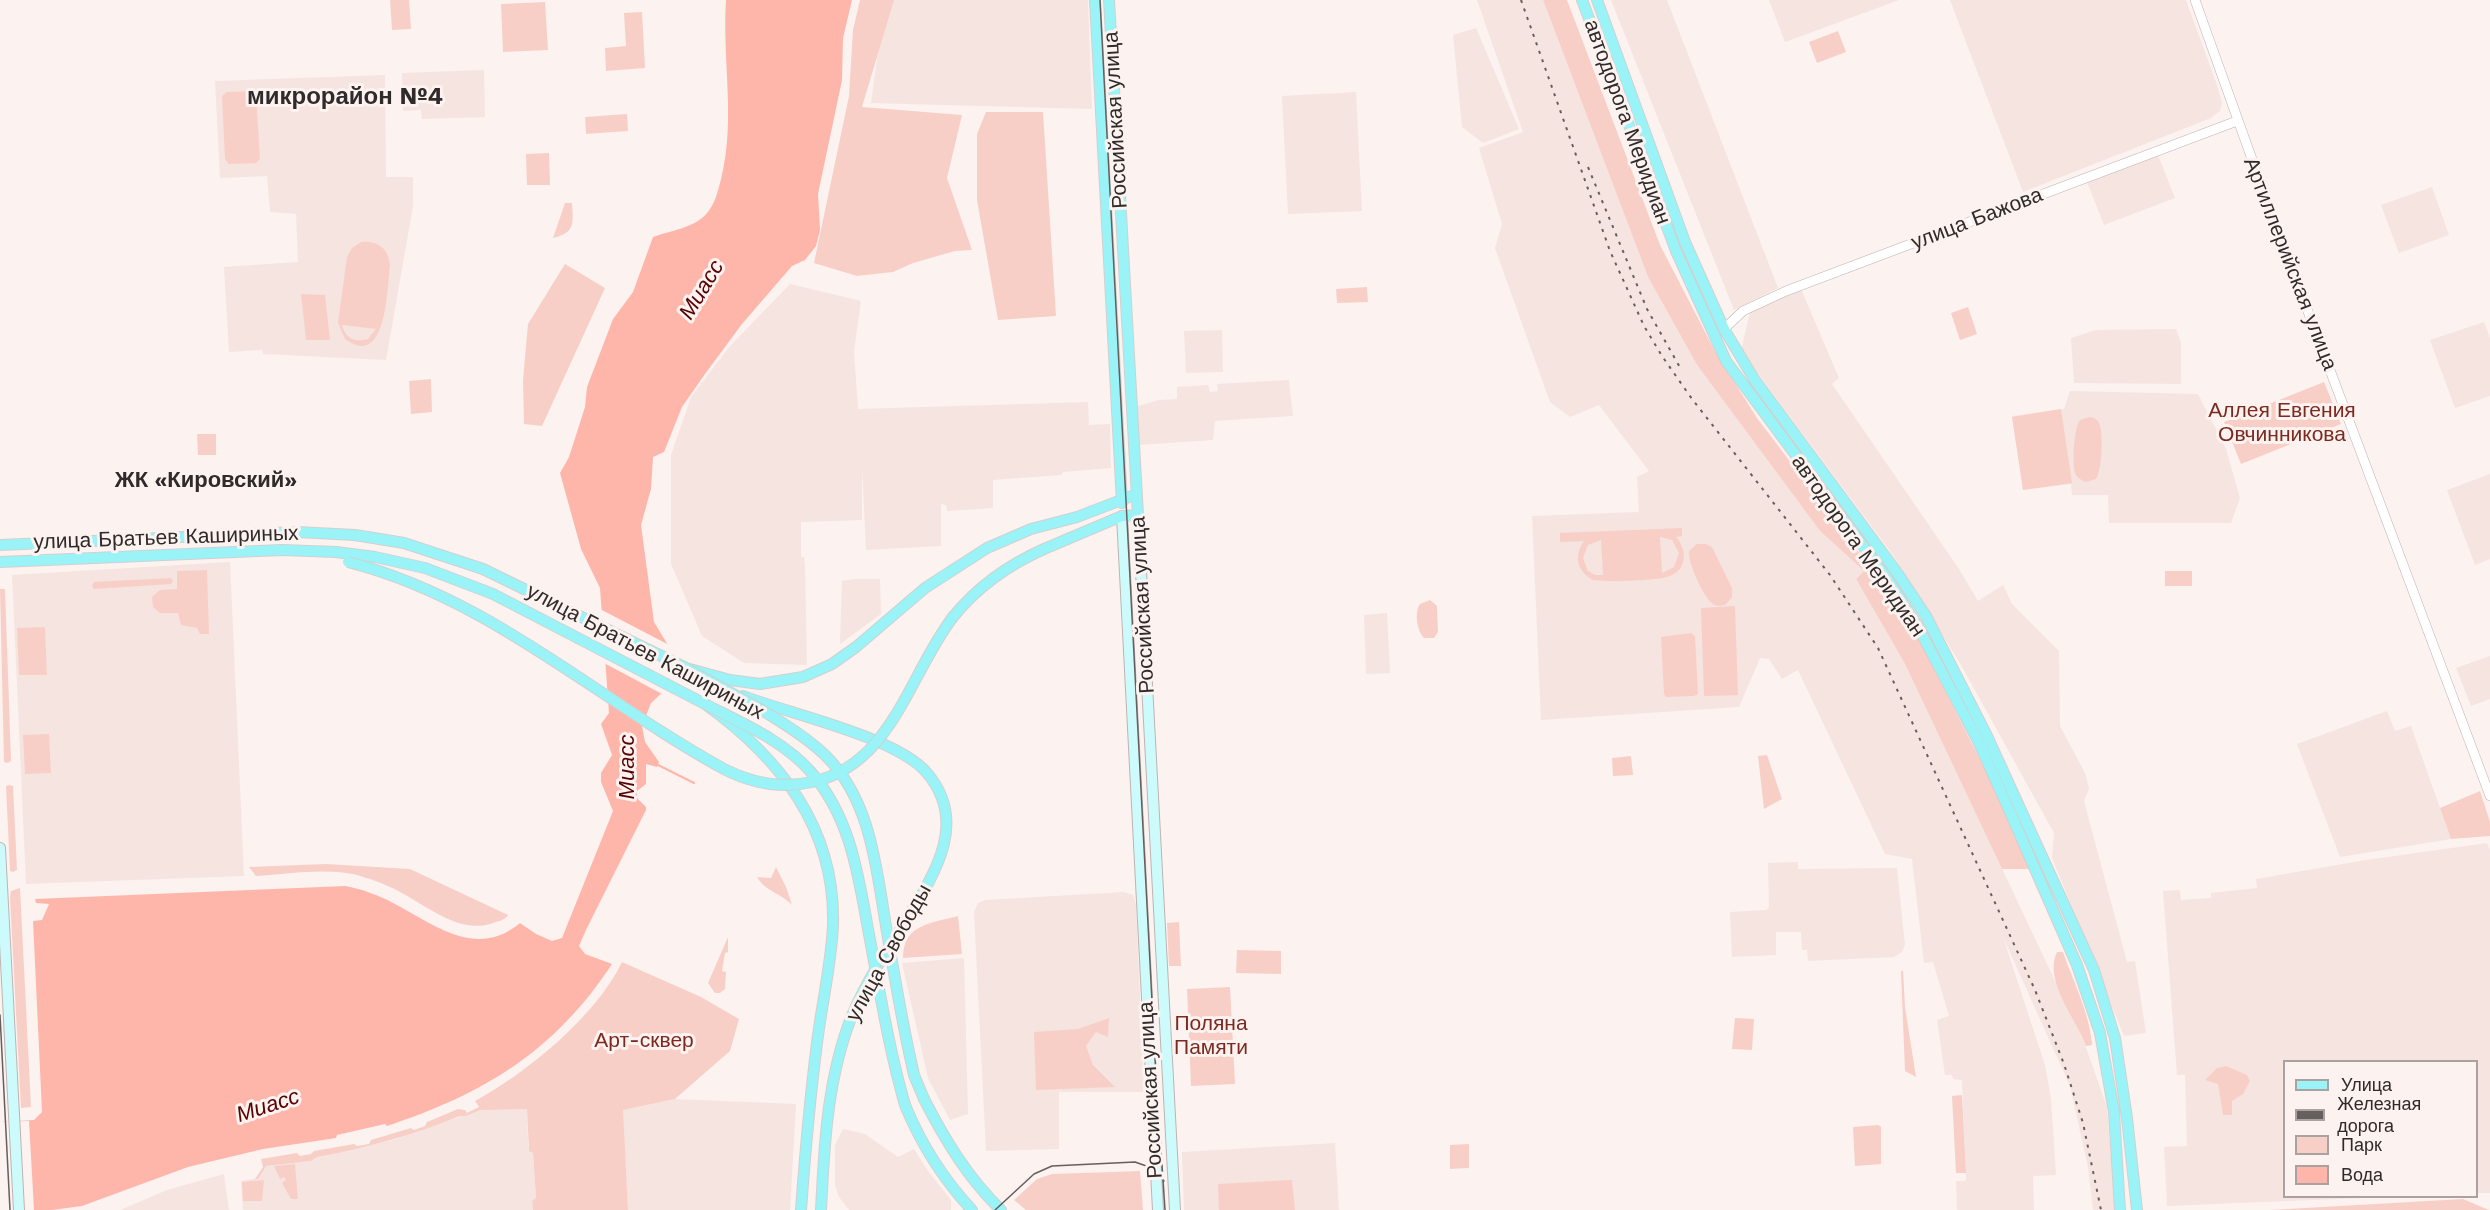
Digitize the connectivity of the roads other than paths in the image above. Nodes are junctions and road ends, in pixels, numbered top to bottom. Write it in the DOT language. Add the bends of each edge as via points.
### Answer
graph roads {
  1 [pos="1095,0"];
  2 [pos="1109,0"];
  3 [pos="1582,0"];
  4 [pos="1597,0"];
  5 [pos="2195,0"];
  6 [pos="1098,63"];
  7 [pos="1113,63"];
  8 [pos="2236,121"];
  9 [pos="1724,329"];
  10 [pos="1137,494"];
  11 [pos="1122,499"];
  12 [pos="1138,515"];
  13 [pos="1122,516"];
  14 [pos="0,545"];
  15 [pos="351,558"];
  16 [pos="0,562"];
  17 [pos="686,668"];
  18 [pos="721,688"];
  19 [pos="1149,701"];
  20 [pos="1133,702"];
  21 [pos="705,704"];
  22 [pos="2490,796"];
  23 [pos="0,848"];
  24 [pos="2137,1209"];
  25 [pos="19,1210"];
  26 [pos="801,1210"];
  27 [pos="821,1210"];
  28 [pos="972,1210"];
  29 [pos="1001,1210"];
  30 [pos="1158,1210"];
  31 [pos="1175,1210"];
  32 [pos="2120,1210"];
  1 -- 6 [label="main road, Российская улица"];
  2 -- 7 [label="main road, Российская улица"];
  3 -- 32 [label="main road, автодорога Меридиан" via="1676,251 1726,361 1917,625 2006,803 2080,975 2100,1034 2114,1112"];
  4 -- 9 [label="main road, автодорога Меридиан" via="1685,242"];
  5 -- 8 [label="street, Артиллерийская улица"];
  6 -- 7 [label="main road"];
  6 -- 11 [label="main road, Российская улица"];
  7 -- 10 [label="main road, Российская улица"];
  8 -- 9 [label="street, улица Бажова" via="1794,288 1743,311"];
  8 -- 22 [label="street, Артиллерийская улица"];
  9 -- 24 [label="main road, автодорога Меридиан" via="1754,379 1926,616 1987,736 2094,970 2105,1003 2121,1072"];
  10 -- 11 [label="main road"];
  10 -- 12 [label="main road, Российская улица"];
  11 -- 13 [label="main road, Российская улица"];
  11 -- 17 [label="main road, bridge" via="1014,536 971,557 925,588 848,653 815,672 760,684"];
  12 -- 13 [label="main road"];
  12 -- 19 [label="main road, Российская улица"];
  13 -- 15 [label="main road, bridge" via="1002,571 955,616 888,728 864,756 823,779 786,785 749,780 715,764 450,598"];
  13 -- 20 [label="main road, Российская улица"];
  14 -- 17 [label="main road, улица Братьев Кашириных" via="297,532 355,535 431,550 483,569"];
  15 -- 16 [label="main road, улица Братьев Кашириных" via="304,550"];
  15 -- 21 [label="main road, улица Братьев Кашириных" via="425,568 477,586"];
  17 -- 18 [label="main road, улица Братьев Кашириных, bridge"];
  18 -- 27 [label="main road, улица Свободы, bridge" via="879,742 909,757 927,773 945,807 944,846 934,872 848,1025 829,1106"];
  18 -- 29 [label="main road, улица Братьев Кашириных, bridge" via="806,740 840,773 853,794 872,847 914,1075 942,1135"];
  19 -- 20 [label="main road"];
  19 -- 31 [label="main road, Российская улица"];
  20 -- 30 [label="main road, Российская улица"];
  21 -- 26 [label="main road, улица Свободы, bridge" via="746,735 782,774 809,816 821,844 831,886 831,954 808,1118"];
  21 -- 28 [label="main road, улица Братьев Кашириных, bridge" via="793,755 822,787 841,818 855,859 885,1023 905,1105 932,1158"];
  23 -- 25 [label="main road"];
}
